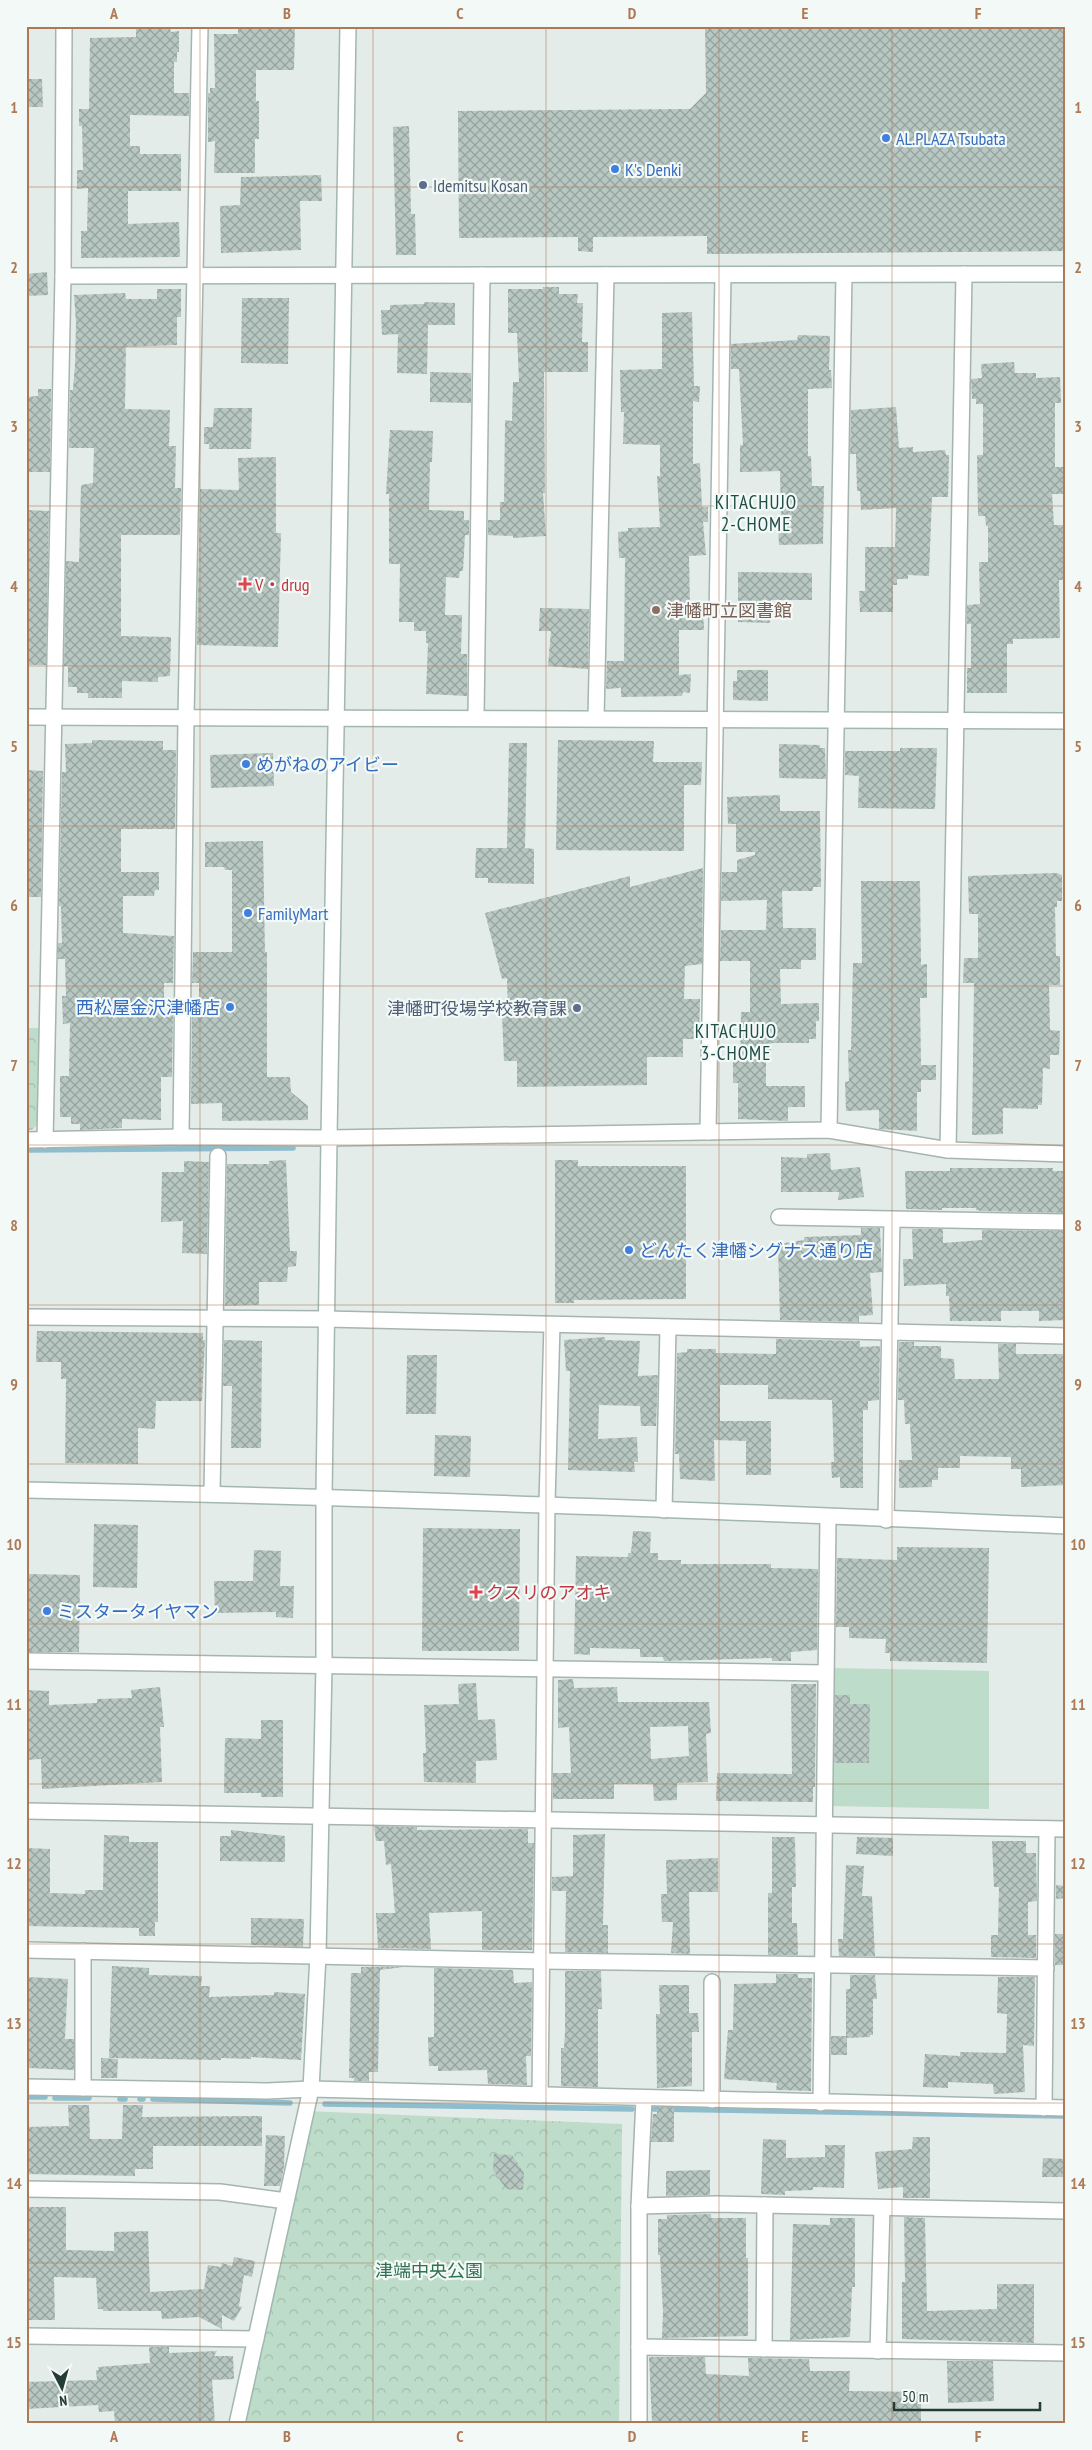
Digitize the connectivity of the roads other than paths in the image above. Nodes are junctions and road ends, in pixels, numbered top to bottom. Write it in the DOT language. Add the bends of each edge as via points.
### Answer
graph roads {
  1 [pos="64,26"];
  2 [pos="200,26"];
  3 [pos="348,26"];
  4 [pos="964,274"];
  5 [pos="1066,274"];
  6 [pos="482,275"];
  7 [pos="606,275"];
  8 [pos="723,275"];
  9 [pos="844,275"];
  10 [pos="63,276"];
  11 [pos="196,276"];
  12 [pos="344,276"];
  13 [pos="26,717"];
  14 [pos="55,717"];
  15 [pos="186,717"];
  16 [pos="336,717"];
  17 [pos="476,717"];
  18 [pos="596,718"];
  19 [pos="716,719"];
  20 [pos="836,720"];
  21 [pos="956,720"];
  22 [pos="1066,721"];
  23 [pos="829,1130"];
  24 [pos="708,1132"];
  25 [pos="181,1137"];
  26 [pos="329,1138"];
  27 [pos="26,1140"];
  28 [pos="45,1140"];
  29 [pos="948,1150"];
  30 [pos="1066,1154"];
  31 [pos="218,1156"];
  32 [pos="779,1216"];
  33 [pos="892,1220"];
  34 [pos="1066,1222"];
  35 [pos="26,1317"];
  36 [pos="215,1318"];
  37 [pos="326,1319"];
  38 [pos="552,1325"];
  39 [pos="668,1327"];
  40 [pos="890,1333"];
  41 [pos="1066,1336"];
  42 [pos="26,1490"];
  43 [pos="212,1494"];
  44 [pos="324,1496"];
  45 [pos="548,1503"];
  46 [pos="664,1510"];
  47 [pos="828,1517"];
  48 [pos="886,1520"];
  49 [pos="1066,1526"];
  50 [pos="26,1661"];
  51 [pos="324,1666"];
  52 [pos="546,1668"];
  53 [pos="824,1673"];
  54 [pos="26,1811"];
  55 [pos="320,1817"];
  56 [pos="544,1821"];
  57 [pos="824,1826"];
  58 [pos="1048,1829"];
  59 [pos="1066,1829"];
  60 [pos="26,1950"];
  61 [pos="83,1950"];
  62 [pos="318,1954"];
  63 [pos="543,1961"];
  64 [pos="823,1965"];
  65 [pos="1046,1968"];
  66 [pos="712,1982"];
  67 [pos="26,2087"];
  68 [pos="82,2088"];
  69 [pos="311,2089"];
  70 [pos="540,2095"];
  71 [pos="644,2099"];
  72 [pos="712,2100"];
  73 [pos="821,2103"];
  74 [pos="1044,2108"];
  75 [pos="1066,2108"];
  76 [pos="26,2189"];
  77 [pos="286,2201"];
  78 [pos="765,2205"];
  79 [pos="639,2206"];
  80 [pos="882,2208"];
  81 [pos="1066,2211"];
  82 [pos="26,2336"];
  83 [pos="256,2339"];
  84 [pos="639,2347"];
  85 [pos="764,2349"];
  86 [pos="878,2352"];
  87 [pos="1066,2353"];
  88 [pos="237,2424"];
  89 [pos="639,2424"];
  1 -- 10 [label="street"];
  2 -- 11 [label="street"];
  3 -- 12 [label="street"];
  4 -- 5 [label="street"];
  4 -- 9 [label="street"];
  4 -- 21 [label="street"];
  6 -- 7 [label="street"];
  6 -- 12 [label="street"];
  6 -- 17 [label="street"];
  7 -- 8 [label="street"];
  7 -- 18 [label="street"];
  8 -- 9 [label="street"];
  8 -- 19 [label="street"];
  9 -- 20 [label="street"];
  10 -- 11 [label="street"];
  10 -- 14 [label="street"];
  11 -- 12 [label="street"];
  11 -- 15 [label="street"];
  12 -- 16 [label="street"];
  13 -- 14 [label="street"];
  14 -- 15 [label="street"];
  14 -- 28 [label="street"];
  15 -- 16 [label="street"];
  15 -- 25 [label="street"];
  16 -- 17 [label="street"];
  16 -- 26 [label="street"];
  17 -- 18 [label="street"];
  18 -- 19 [label="street"];
  19 -- 20 [label="street"];
  19 -- 24 [label="street"];
  20 -- 21 [label="street"];
  20 -- 23 [label="street"];
  21 -- 22 [label="street"];
  21 -- 29 [label="street"];
  23 -- 24 [label="street"];
  23 -- 29 [label="street"];
  24 -- 26 [label="street"];
  25 -- 26 [label="street"];
  25 -- 28 [label="street"];
  26 -- 37 [label="street"];
  27 -- 28 [label="street"];
  29 -- 30 [label="street"];
  31 -- 36 [label="street"];
  32 -- 33 [label="street"];
  33 -- 34 [label="street"];
  33 -- 40 [label="street"];
  35 -- 36 [label="street"];
  36 -- 37 [label="street"];
  36 -- 43 [label="street"];
  37 -- 38 [label="street"];
  37 -- 44 [label="street"];
  38 -- 39 [label="street"];
  38 -- 45 [label="street"];
  39 -- 40 [label="street"];
  39 -- 46 [label="street"];
  40 -- 41 [label="street"];
  40 -- 48 [label="street"];
  42 -- 43 [label="street"];
  43 -- 44 [label="street"];
  44 -- 45 [label="street"];
  44 -- 51 [label="street"];
  45 -- 46 [label="street"];
  45 -- 52 [label="street"];
  46 -- 47 [label="street"];
  47 -- 48 [label="street"];
  47 -- 53 [label="street"];
  48 -- 49 [label="street"];
  50 -- 51 [label="street"];
  51 -- 52 [label="street"];
  51 -- 55 [label="street"];
  52 -- 53 [label="street"];
  52 -- 56 [label="street"];
  53 -- 57 [label="street"];
  54 -- 55 [label="street"];
  55 -- 56 [label="street"];
  55 -- 62 [label="street"];
  56 -- 57 [label="street"];
  56 -- 63 [label="street"];
  57 -- 58 [label="street"];
  57 -- 64 [label="street"];
  58 -- 59 [label="street"];
  58 -- 65 [label="street"];
  60 -- 61 [label="street"];
  61 -- 62 [label="street"];
  61 -- 68 [label="street"];
  62 -- 63 [label="street"];
  62 -- 69 [label="street"];
  63 -- 64 [label="street"];
  63 -- 70 [label="street"];
  64 -- 65 [label="street"];
  64 -- 73 [label="street"];
  65 -- 74 [label="street"];
  66 -- 72 [label="street"];
  67 -- 68 [label="street"];
  68 -- 69 [label="street"];
  69 -- 70 [label="street"];
  69 -- 77 [label="street"];
  70 -- 71 [label="street"];
  71 -- 72 [label="street"];
  71 -- 79 [label="street"];
  72 -- 73 [label="street"];
  73 -- 74 [label="street"];
  74 -- 75 [label="street"];
  76 -- 77 [label="street" via="220,2192"];
  77 -- 83 [label="street"];
  78 -- 79 [label="street"];
  78 -- 80 [label="street"];
  78 -- 85 [label="street"];
  79 -- 84 [label="street"];
  80 -- 81 [label="street"];
  80 -- 86 [label="street"];
  82 -- 83 [label="street"];
  83 -- 88 [label="street"];
  84 -- 85 [label="street"];
  84 -- 89 [label="street"];
  85 -- 86 [label="street"];
  86 -- 87 [label="street"];
}
